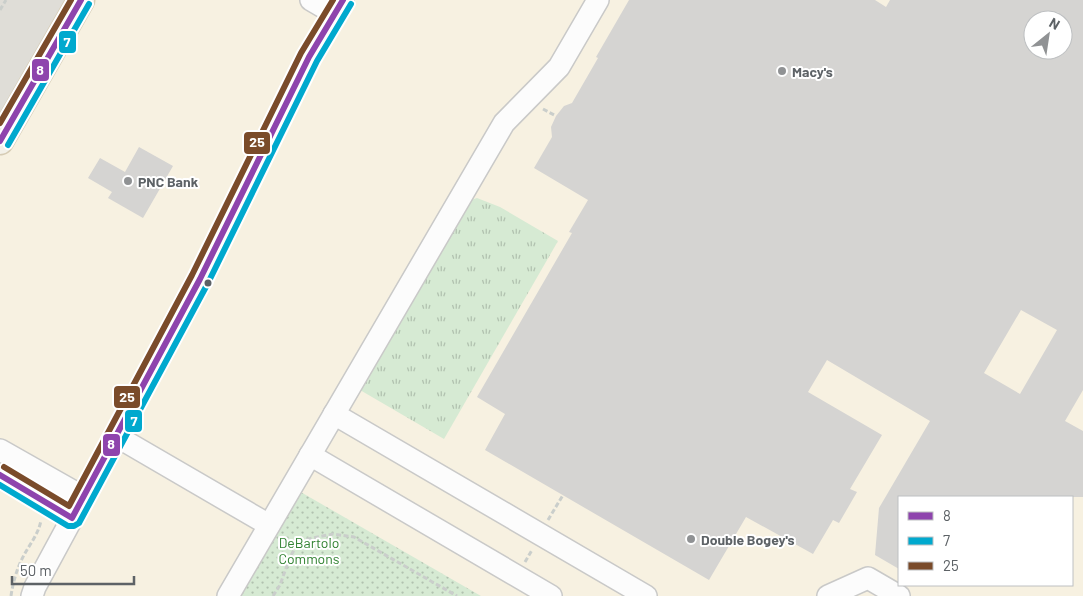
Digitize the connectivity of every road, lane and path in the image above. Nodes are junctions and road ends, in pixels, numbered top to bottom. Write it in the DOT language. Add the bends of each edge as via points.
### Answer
graph roads {
  1 [pos="6,0"];
  2 [pos="81,0"];
  3 [pos="312,0"];
  4 [pos="598,0"];
  5 [pos="339,7"];
  6 [pos="0,10"];
  7 [pos="0,141"];
  8 [pos="334,414"];
  9 [pos="116,436"];
  10 [pos="0,450"];
  11 [pos="310,455"];
  12 [pos="0,475"];
  13 [pos="83,498"];
  14 [pos="72,518"];
  15 [pos="270,525"];
  16 [pos="37,532"];
  17 [pos="11,596"];
  18 [pos="32,596"];
  19 [pos="228,596"];
  20 [pos="273,596"];
  21 [pos="457,596"];
  22 [pos="551,596"];
  23 [pos="646,596"];
  24 [pos="828,596"];
  25 [pos="899,596"];
  1 -- 6 [label="path"];
  2 -- 7 [label="main road"];
  3 -- 5 [label="lane"];
  4 -- 8 [label="lane" via="559,67 504,123"];
  5 -- 9 [label="lane" via="309,57 200,279"];
  8 -- 11 [label="lane"];
  8 -- 23 [label="lane"];
  9 -- 13 [label="lane"];
  9 -- 15 [label="lane"];
  10 -- 13 [label="lane"];
  11 -- 15 [label="lane"];
  11 -- 22 [label="lane"];
  12 -- 14 [label="lane"];
  13 -- 14 [label="lane"];
  14 -- 18 [label="lane"];
  15 -- 19 [label="lane"];
  16 -- 17 [label="path" via="13,581"];
  20 -- 21 [label="path" via="296,547 308,539 333,534 354,537"];
  24 -- 25 [label="lane" via="868,578"];
}
